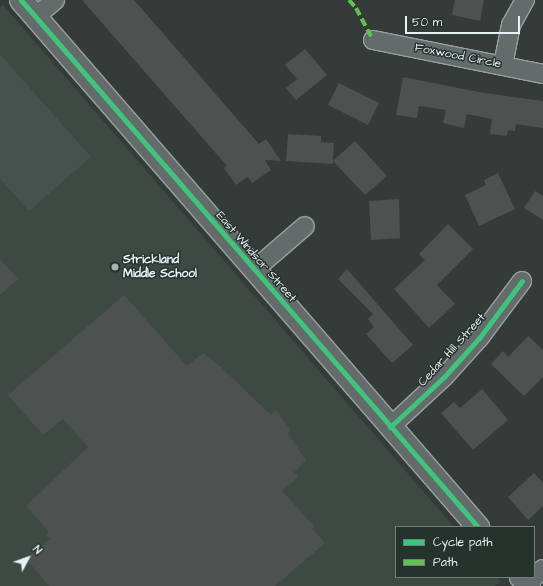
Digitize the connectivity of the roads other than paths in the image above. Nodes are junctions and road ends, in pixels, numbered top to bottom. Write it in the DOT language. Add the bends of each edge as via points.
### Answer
graph roads {
  1 [pos="21,0"];
  2 [pos="55,0"];
  3 [pos="525,0"];
  4 [pos="35,17"];
  5 [pos="373,40"];
  6 [pos="503,65"];
  7 [pos="543,74"];
  8 [pos="305,226"];
  9 [pos="254,270"];
  10 [pos="522,281"];
  11 [pos="390,427"];
  12 [pos="477,526"];
  1 -- 4 [label="street, East Windsor Street"];
  2 -- 4 [label="street"];
  3 -- 6 [label="street" via="512,25"];
  4 -- 9 [label="street, East Windsor Street"];
  5 -- 6 [label="street, Foxwood Circle"];
  6 -- 7 [label="street, Foxwood Circle"];
  8 -- 9 [label="street"];
  9 -- 11 [label="street, East Windsor Street"];
  10 -- 11 [label="street, Cedar Hill Street" via="480,337 444,377"];
  11 -- 12 [label="street, East Windsor Street"];
}
